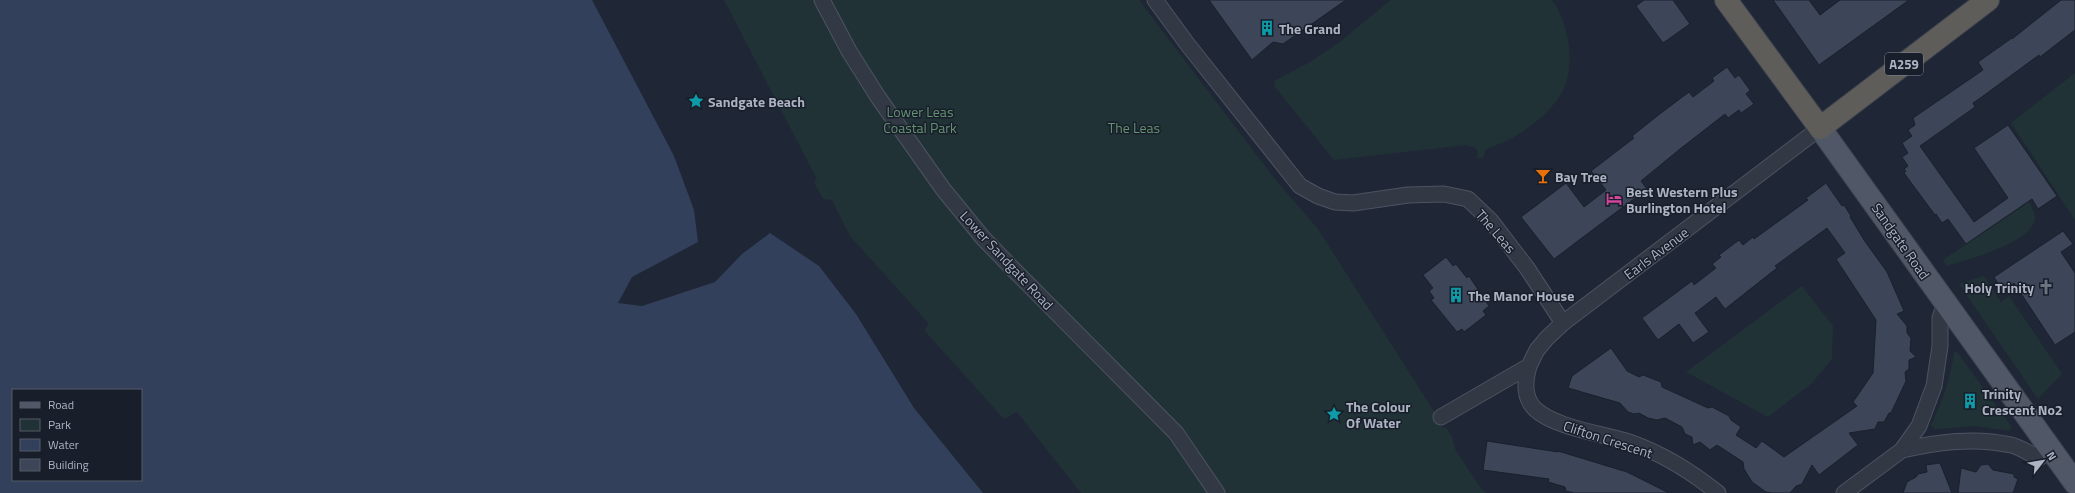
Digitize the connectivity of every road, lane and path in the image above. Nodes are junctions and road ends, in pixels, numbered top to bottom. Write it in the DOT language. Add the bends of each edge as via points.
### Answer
graph roads {
  1 [pos="1155,0"];
  2 [pos="1726,0"];
  3 [pos="1988,0"];
  4 [pos="823,2"];
  5 [pos="1820,128"];
  6 [pos="1945,303"];
  7 [pos="1563,323"];
  8 [pos="1529,366"];
  9 [pos="1441,417"];
  10 [pos="1902,450"];
  11 [pos="2050,450"];
  12 [pos="2075,483"];
  13 [pos="1218,493"];
  14 [pos="1718,493"];
  15 [pos="1844,493"];
  1 -- 7 [label="street, The Leas" via="1300,186 1335,202 1353,203 1408,195 1444,194 1468,199 1491,222 1522,262"];
  2 -- 5 [label="highway, Sandgate Road"];
  3 -- 5 [label="highway, Earls Avenue / A259"];
  4 -- 13 [label="street, Lower Sandgate Road" via="849,51 878,97 943,189 983,238 1176,433"];
  5 -- 6 [label="main road, Sandgate Road"];
  5 -- 7 [label="street, Earls Avenue"];
  6 -- 10 [label="street" via="1940,318 1940,346 1934,386 1920,426"];
  6 -- 11 [label="main road, Sandgate Road"];
  7 -- 8 [label="street, Earls Avenue" via="1537,350"];
  8 -- 9 [label="street"];
  8 -- 14 [label="street, Clifton Crescent" via="1525,383 1528,398 1534,408 1550,420 1633,444 1694,475"];
  10 -- 11 [label="street" via="1968,440 2012,445 2039,458"];
  10 -- 15 [label="street"];
  11 -- 12 [label="main road, Sandgate Road"];
}
